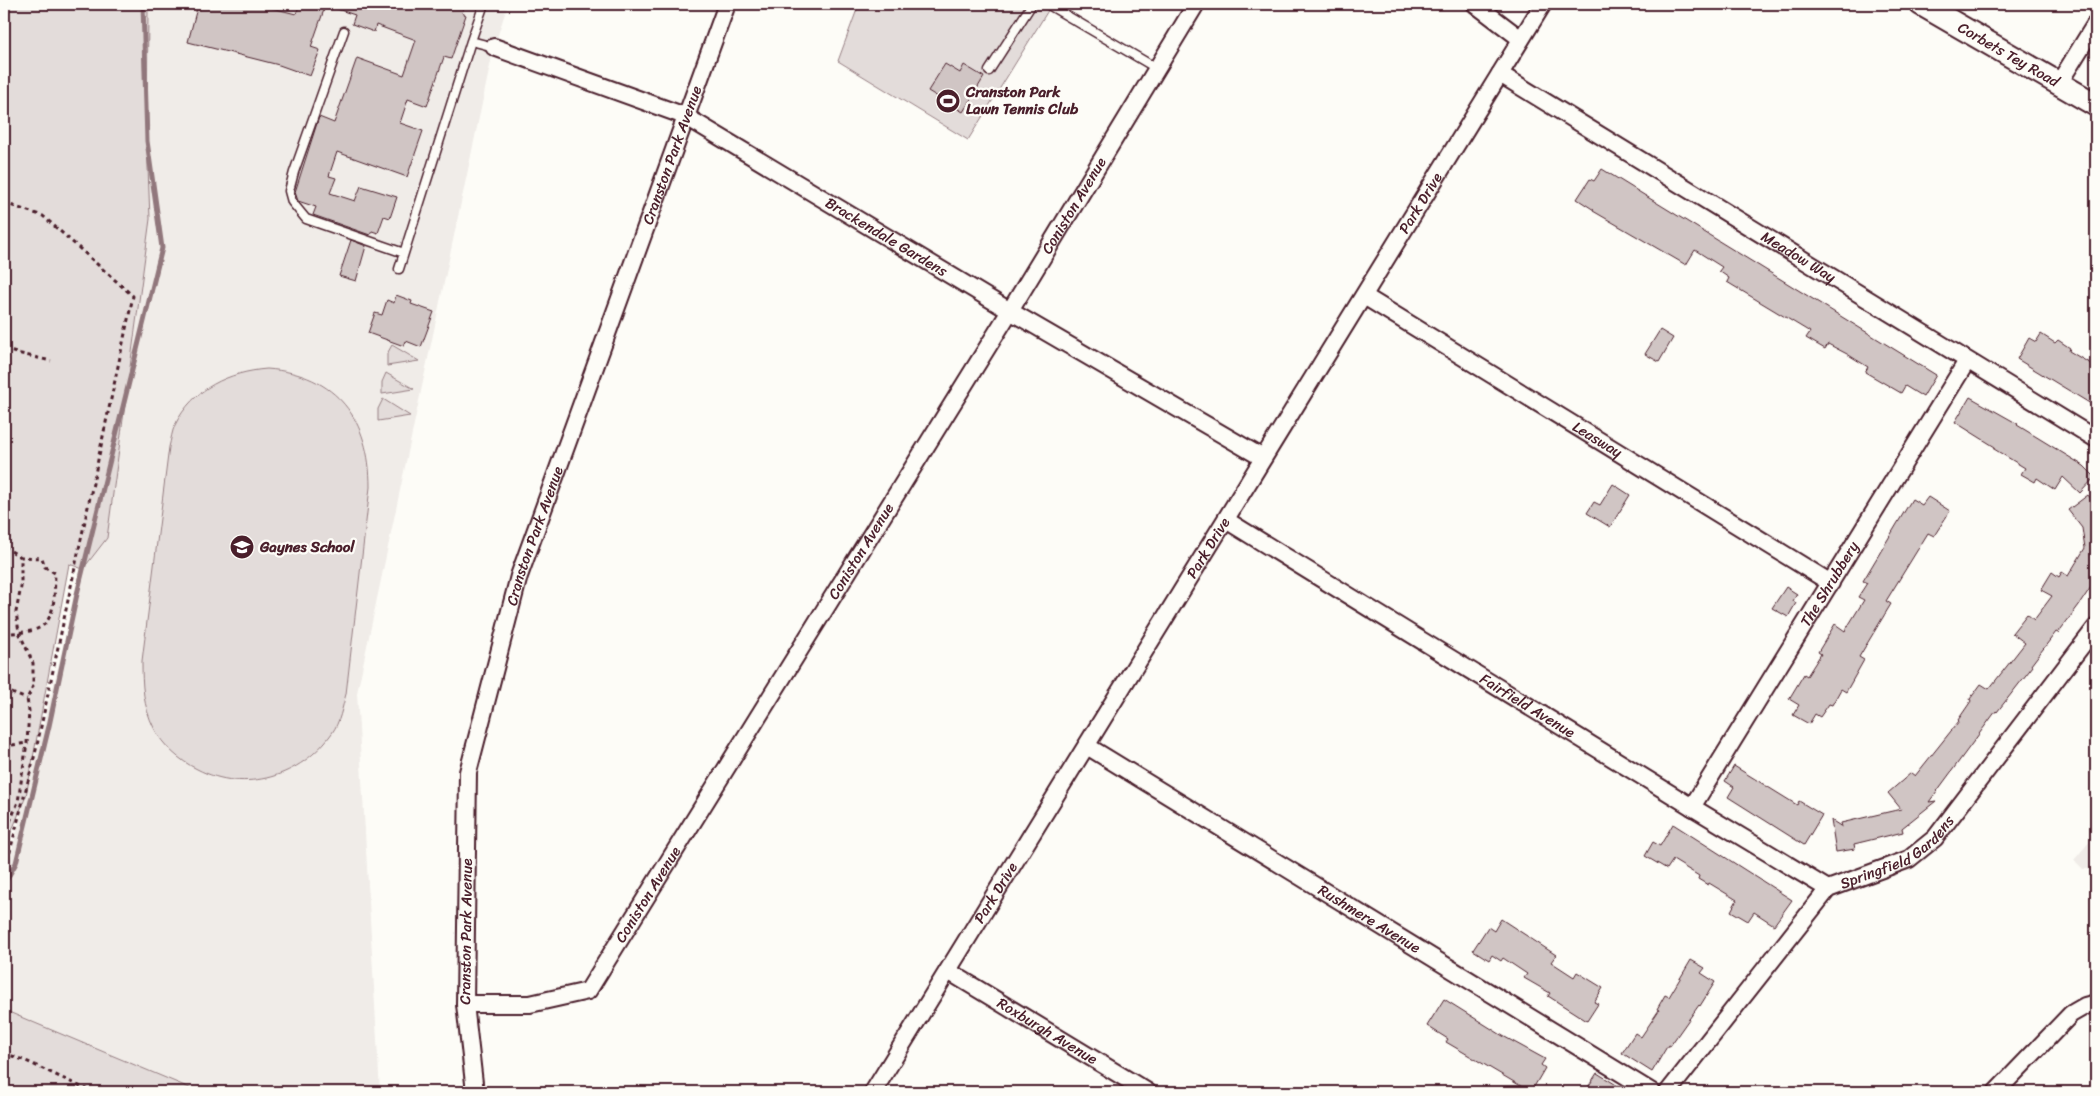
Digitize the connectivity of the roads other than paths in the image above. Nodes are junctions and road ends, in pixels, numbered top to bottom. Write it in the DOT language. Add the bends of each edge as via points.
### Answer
graph roads {
  1 [pos="484,4"];
  2 [pos="727,4"];
  3 [pos="1032,4"];
  4 [pos="1047,4"];
  5 [pos="1196,4"];
  6 [pos="1475,4"];
  7 [pos="1542,4"];
  8 [pos="1921,4"];
  9 [pos="2096,23"];
  10 [pos="344,31"];
  11 [pos="1521,38"];
  12 [pos="471,41"];
  13 [pos="494,47"];
  14 [pos="1156,68"];
  15 [pos="990,71"];
  16 [pos="1500,74"];
  17 [pos="2059,83"];
  18 [pos="2096,105"];
  19 [pos="685,116"];
  20 [pos="404,253"];
  21 [pos="398,269"];
  22 [pos="1364,296"];
  23 [pos="1010,311"];
  24 [pos="1967,361"];
  25 [pos="2096,439"];
  26 [pos="1263,458"];
  27 [pos="1226,520"];
  28 [pos="1831,583"];
  29 [pos="2096,627"];
  30 [pos="1087,746"];
  31 [pos="1692,807"];
  32 [pos="1828,889"];
  33 [pos="948,971"];
  34 [pos="2096,1003"];
  35 [pos="465,1004"];
  36 [pos="475,1092"];
  37 [pos="873,1092"];
  38 [pos="1148,1092"];
  39 [pos="1652,1092"];
  40 [pos="1668,1092"];
  41 [pos="1996,1092"];
  1 -- 12 [label="lane"];
  2 -- 19 [label="street, Cranston Park Avenue"];
  3 -- 15 [label="lane"];
  4 -- 14 [label="lane"];
  5 -- 14 [label="street, Coniston Avenue"];
  6 -- 11 [label="street"];
  7 -- 11 [label="street, Park Drive"];
  8 -- 17 [label="main road, Corbets Tey Road"];
  9 -- 17 [label="street"];
  10 -- 20 [label="lane" via="289,191 292,202 306,219"];
  11 -- 16 [label="street, Park Drive"];
  12 -- 13 [label="lane"];
  12 -- 20 [label="lane"];
  13 -- 19 [label="street, Brackendale Gardens"];
  14 -- 23 [label="street, Coniston Avenue"];
  16 -- 22 [label="street, Park Drive"];
  16 -- 24 [label="street, Meadow Way"];
  17 -- 18 [label="main road, Corbets Tey Road"];
  19 -- 23 [label="street, Brackendale Gardens"];
  19 -- 35 [label="street, Cranston Park Avenue" via="519,576 468,772"];
  20 -- 21 [label="lane"];
  22 -- 26 [label="street, Park Drive"];
  22 -- 28 [label="street, Leasway"];
  23 -- 26 [label="street, Brackendale Gardens"];
  23 -- 35 [label="street, Coniston Avenue" via="588,991 530,1004"];
  24 -- 25 [label="street, Meadow Way"];
  24 -- 28 [label="street, The Shrubbery"];
  26 -- 27 [label="street, Park Drive"];
  27 -- 30 [label="street, Park Drive"];
  27 -- 31 [label="street, Fairfield Avenue"];
  28 -- 31 [label="street, The Shrubbery"];
  29 -- 32 [label="street, Springfield Gardens" via="1935,838 1909,859"];
  30 -- 33 [label="street, Park Drive"];
  30 -- 39 [label="street, Rushmere Avenue"];
  31 -- 32 [label="street, Fairfield Avenue"];
  32 -- 40 [label="street, Springfield Gardens"];
  33 -- 37 [label="street, Park Drive"];
  33 -- 38 [label="street, Roxburgh Avenue"];
  34 -- 41 [label="street" via="2071,1014"];
  35 -- 36 [label="street, Cranston Park Avenue"];
}
